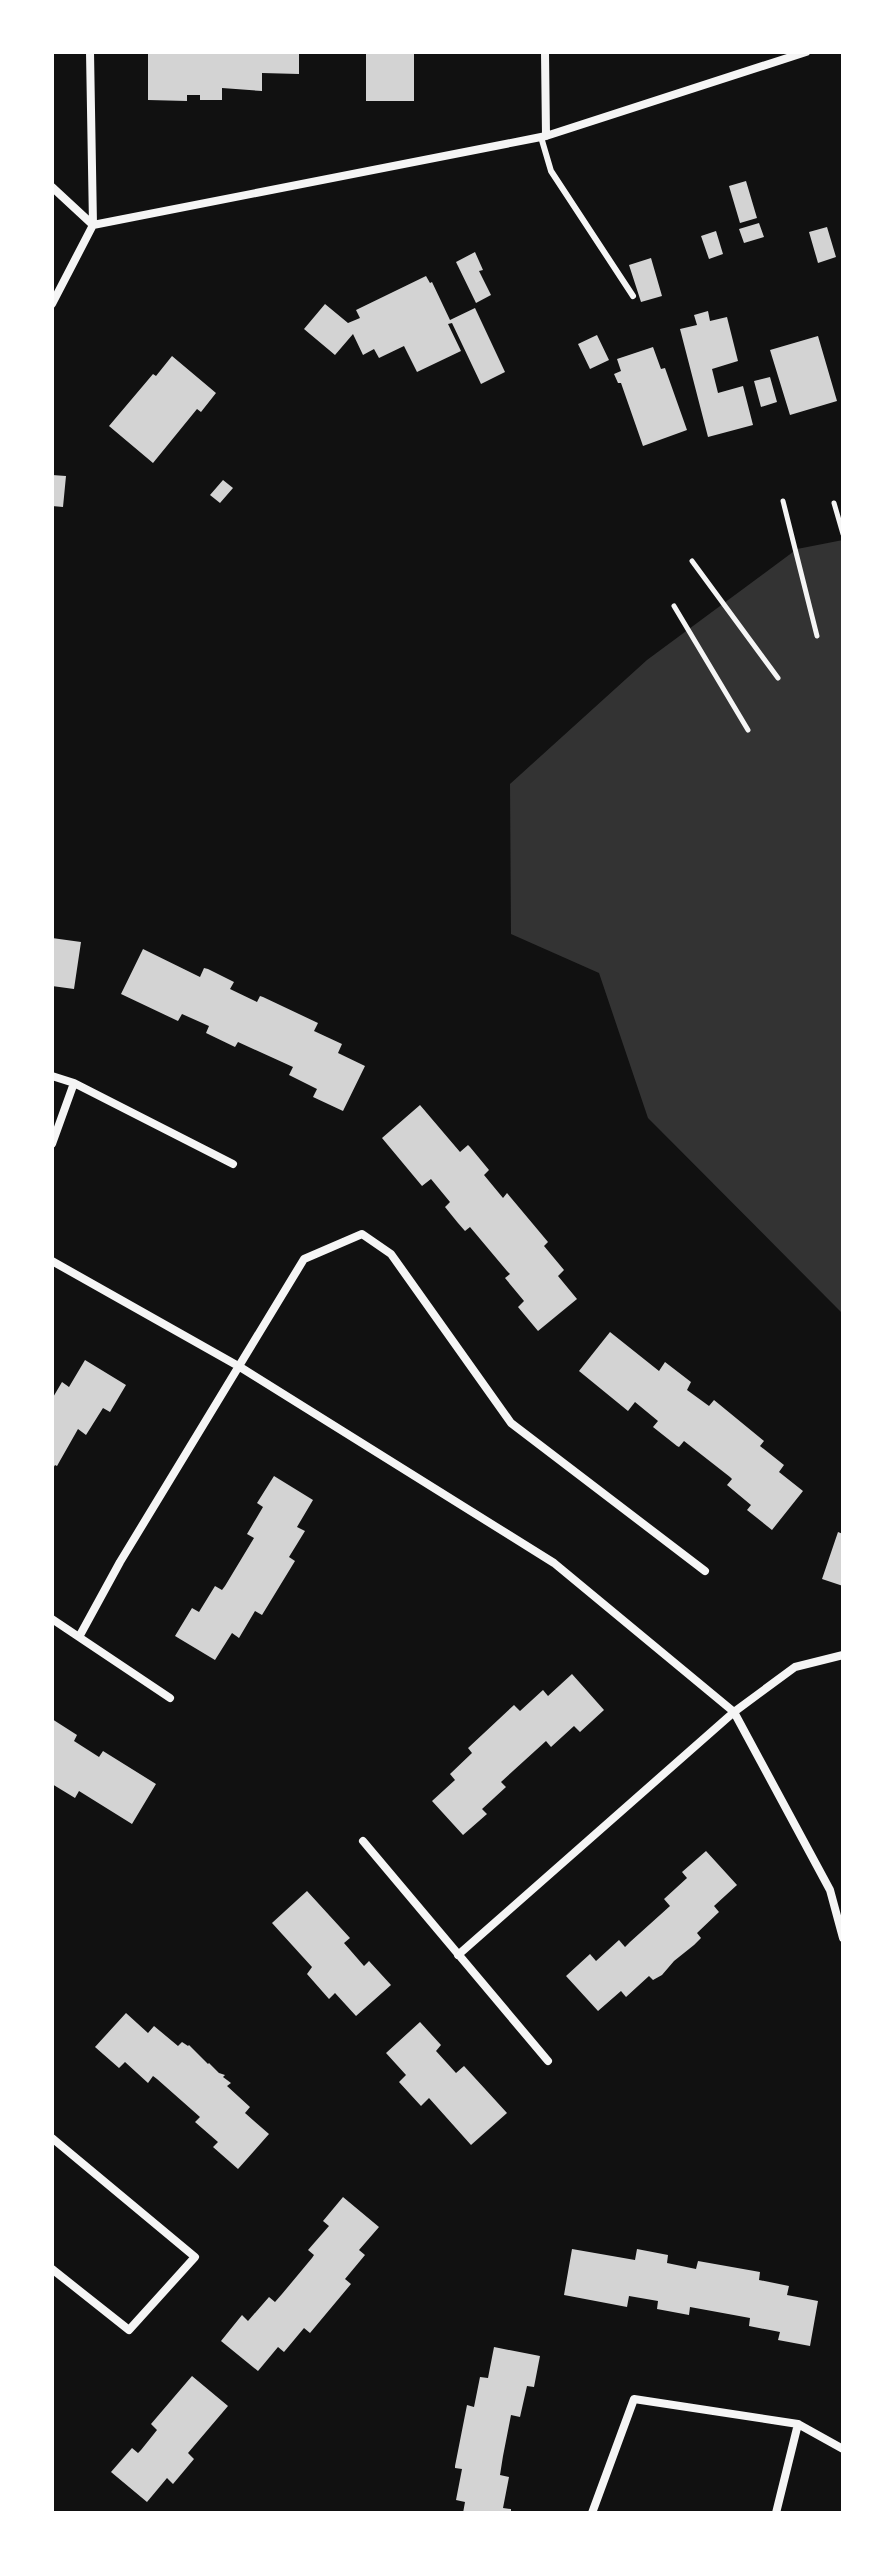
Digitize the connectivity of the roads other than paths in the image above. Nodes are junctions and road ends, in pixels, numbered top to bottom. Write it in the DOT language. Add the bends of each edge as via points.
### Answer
graph roads {
  1 [pos="90,52"];
  2 [pos="545,52"];
  3 [pos="806,52"];
  4 [pos="543,137"];
  5 [pos="52,187"];
  6 [pos="93,225"];
  7 [pos="633,296"];
  8 [pos="52,304"];
  9 [pos="52,1076"];
  10 [pos="74,1083"];
  11 [pos="52,1144"];
  12 [pos="233,1164"];
  13 [pos="52,1261"];
  14 [pos="240,1367"];
  15 [pos="705,1571"];
  16 [pos="52,1619"];
  17 [pos="79,1637"];
  18 [pos="843,1655"];
  19 [pos="170,1698"];
  20 [pos="734,1712"];
  21 [pos="363,1841"];
  22 [pos="843,1938"];
  23 [pos="458,1955"];
  24 [pos="548,2061"];
  25 [pos="52,2138"];
  26 [pos="52,2269"];
  27 [pos="798,2424"];
  28 [pos="843,2449"];
  29 [pos="592,2513"];
  30 [pos="776,2513"];
  1 -- 6 [label="street"];
  2 -- 4 [label="street"];
  3 -- 4 [label="street"];
  4 -- 6 [label="street"];
  4 -- 7 [label="lane" via="551,171"];
  5 -- 6 [label="street"];
  6 -- 8 [label="street"];
  9 -- 10 [label="street"];
  10 -- 11 [label="street"];
  10 -- 12 [label="street"];
  13 -- 14 [label="street"];
  14 -- 15 [label="street" via="304,1259 362,1234 391,1254 511,1423"];
  14 -- 17 [label="street"];
  14 -- 20 [label="street" via="554,1563"];
  16 -- 17 [label="street"];
  17 -- 19 [label="street"];
  18 -- 20 [label="street" via="795,1667"];
  20 -- 22 [label="street" via="830,1890"];
  20 -- 23 [label="street"];
  21 -- 23 [label="street"];
  23 -- 24 [label="street"];
  25 -- 26 [label="street" via="195,2257 129,2330"];
  27 -- 28 [label="street"];
  27 -- 29 [label="street" via="634,2399"];
  27 -- 30 [label="street"];
}
